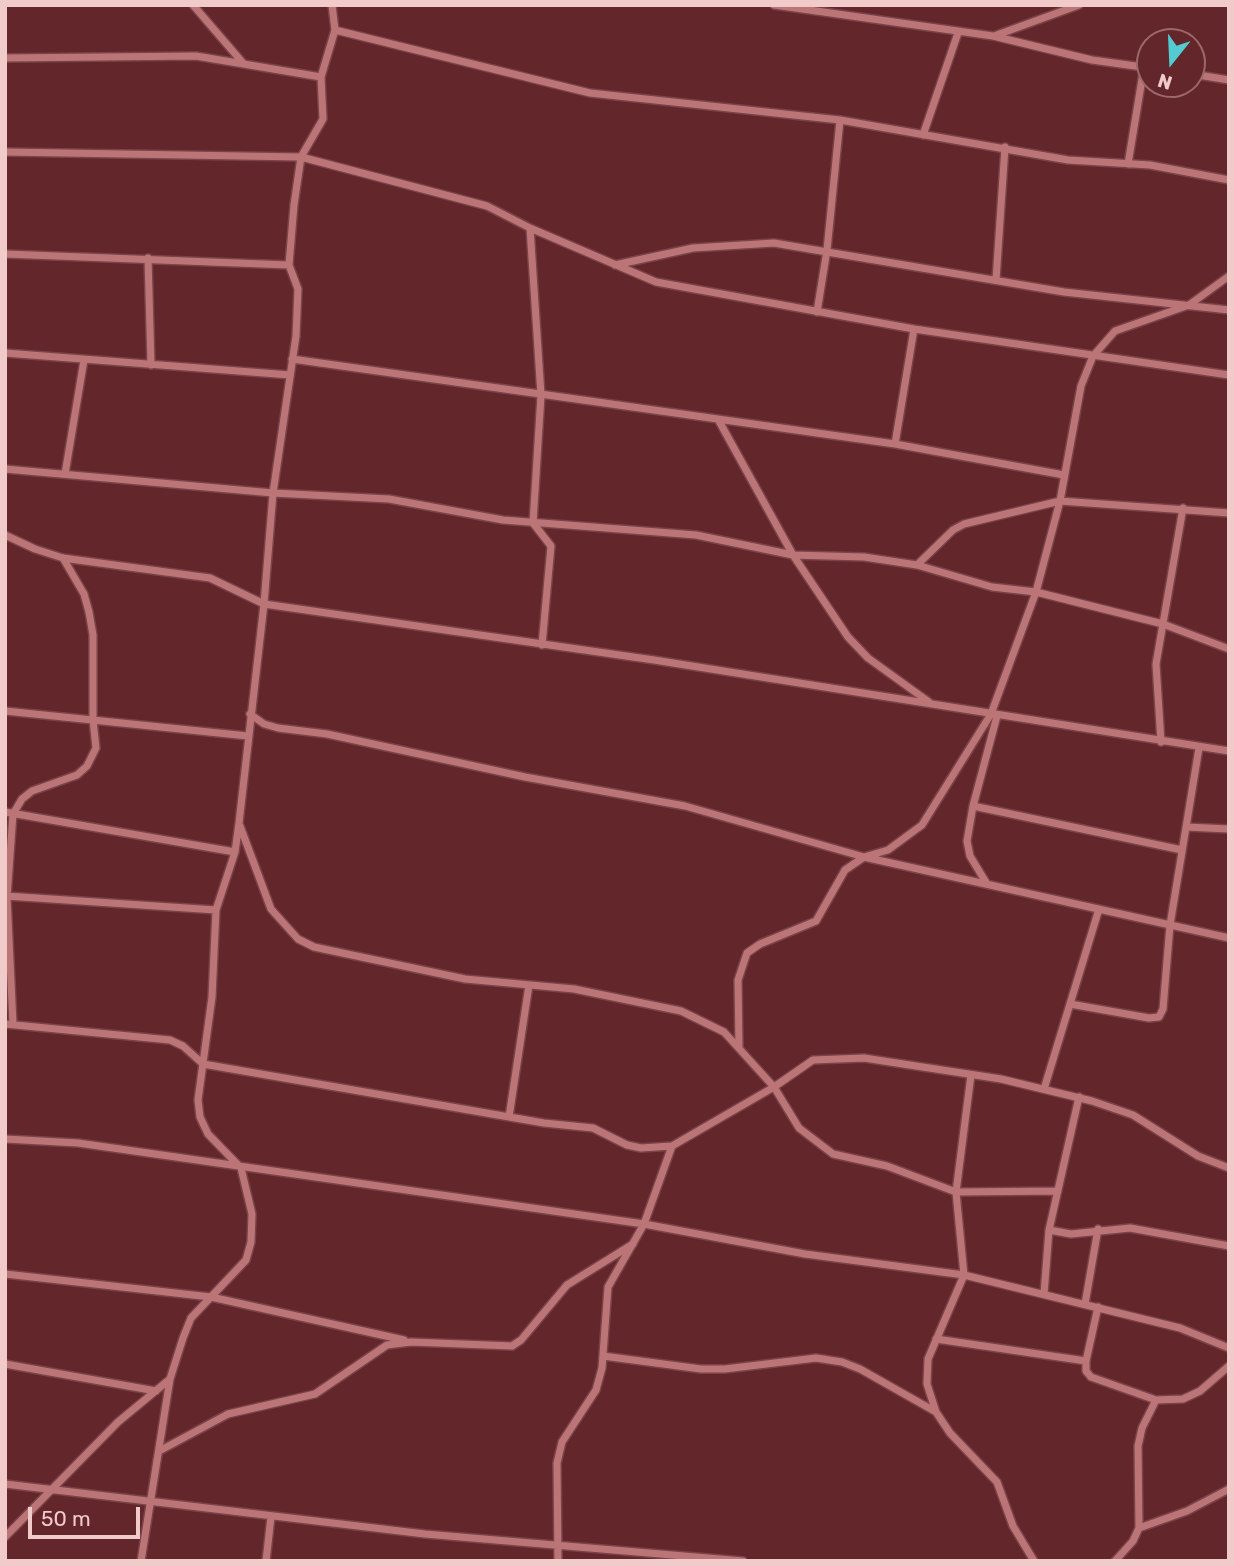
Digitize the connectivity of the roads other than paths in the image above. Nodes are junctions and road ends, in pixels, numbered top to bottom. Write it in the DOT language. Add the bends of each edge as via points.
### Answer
graph roads {
  1 [pos="193,5"];
  2 [pos="332,5"];
  3 [pos="774,5"];
  4 [pos="1079,5"];
  5 [pos="335,30"];
  6 [pos="958,33"];
  7 [pos="993,36"];
  8 [pos="5,58"];
  9 [pos="244,64"];
  10 [pos="1136,66"];
  11 [pos="1206,76"];
  12 [pos="321,77"];
  13 [pos="1229,80"];
  14 [pos="1141,98"];
  15 [pos="840,120"];
  16 [pos="923,135"];
  17 [pos="1005,147"];
  18 [pos="5,152"];
  19 [pos="301,157"];
  20 [pos="1128,164"];
  21 [pos="1229,180"];
  22 [pos="530,228"];
  23 [pos="827,250"];
  24 [pos="5,254"];
  25 [pos="148,258"];
  26 [pos="289,265"];
  27 [pos="615,265"];
  28 [pos="1229,276"];
  29 [pos="996,280"];
  30 [pos="1189,304"];
  31 [pos="1229,310"];
  32 [pos="817,312"];
  33 [pos="914,329"];
  34 [pos="5,352"];
  35 [pos="1093,356"];
  36 [pos="292,359"];
  37 [pos="84,360"];
  38 [pos="150,365"];
  39 [pos="290,375"];
  40 [pos="1229,375"];
  41 [pos="541,395"];
  42 [pos="719,421"];
  43 [pos="895,444"];
  44 [pos="5,469"];
  45 [pos="65,474"];
  46 [pos="1064,475"];
  47 [pos="273,493"];
  48 [pos="1060,501"];
  49 [pos="1183,508"];
  50 [pos="1229,513"];
  51 [pos="533,523"];
  52 [pos="5,535"];
  53 [pos="793,555"];
  54 [pos="63,558"];
  55 [pos="917,565"];
  56 [pos="1036,592"];
  57 [pos="264,604"];
  58 [pos="1163,624"];
  59 [pos="542,645"];
  60 [pos="1229,649"];
  61 [pos="932,705"];
  62 [pos="5,711"];
  63 [pos="250,714"];
  64 [pos="994,715"];
  65 [pos="93,720"];
  66 [pos="248,736"];
  67 [pos="1161,742"];
  68 [pos="1199,748"];
  69 [pos="1229,751"];
  70 [pos="973,806"];
  71 [pos="9,813"];
  72 [pos="239,823"];
  73 [pos="1186,827"];
  74 [pos="1229,829"];
  75 [pos="1182,850"];
  76 [pos="235,852"];
  77 [pos="864,857"];
  78 [pos="988,884"];
  79 [pos="6,896"];
  80 [pos="1099,909"];
  81 [pos="216,910"];
  82 [pos="1170,925"];
  83 [pos="1229,938"];
  84 [pos="529,985"];
  85 [pos="1070,1004"];
  86 [pos="9,1024"];
  87 [pos="739,1047"];
  88 [pos="203,1063"];
  89 [pos="971,1075"];
  90 [pos="774,1087"];
  91 [pos="1044,1089"];
  92 [pos="1079,1097"];
  93 [pos="509,1117"];
  94 [pos="5,1139"];
  95 [pos="672,1146"];
  96 [pos="241,1168"];
  97 [pos="1229,1168"];
  98 [pos="1059,1191"];
  99 [pos="956,1192"];
  100 [pos="644,1224"];
  101 [pos="1098,1229"];
  102 [pos="1049,1230"];
  103 [pos="633,1244"];
  104 [pos="1229,1246"];
  105 [pos="5,1274"];
  106 [pos="964,1275"];
  107 [pos="1044,1294"];
  108 [pos="211,1297"];
  109 [pos="1085,1304"];
  110 [pos="1098,1307"];
  111 [pos="936,1339"];
  112 [pos="411,1342"];
  113 [pos="1229,1348"];
  114 [pos="603,1356"];
  115 [pos="1086,1361"];
  116 [pos="5,1364"];
  117 [pos="1229,1366"];
  118 [pos="170,1379"];
  119 [pos="156,1391"];
  120 [pos="1157,1401"];
  121 [pos="936,1412"];
  122 [pos="161,1450"];
  123 [pos="5,1484"];
  124 [pos="1229,1489"];
  125 [pos="54,1490"];
  126 [pos="151,1503"];
  127 [pos="271,1517"];
  128 [pos="1139,1528"];
  129 [pos="5,1537"];
  130 [pos="556,1544"];
  131 [pos="716,1559"];
  132 [pos="141,1561"];
  133 [pos="267,1561"];
  134 [pos="558,1561"];
  135 [pos="743,1561"];
  136 [pos="1034,1561"];
  137 [pos="1115,1561"];
  1 -- 9 [label="street"];
  2 -- 5 [label="street"];
  3 -- 6 [label="street"];
  4 -- 7 [label="street"];
  5 -- 12 [label="street"];
  5 -- 15 [label="street" via="590,93"];
  6 -- 7 [label="street"];
  6 -- 16 [label="street"];
  7 -- 10 [label="street"];
  8 -- 9 [label="street" via="177,55"];
  9 -- 12 [label="street"];
  11 -- 13 [label="street"];
  12 -- 19 [label="street" via="323,119"];
  14 -- 20 [label="street"];
  15 -- 16 [label="street"];
  15 -- 23 [label="street"];
  16 -- 17 [label="street"];
  17 -- 20 [label="street" via="1069,160"];
  17 -- 29 [label="street"];
  18 -- 19 [label="street"];
  19 -- 22 [label="street" via="487,206"];
  19 -- 26 [label="street"];
  20 -- 21 [label="street"];
  22 -- 27 [label="street"];
  22 -- 41 [label="street"];
  23 -- 27 [label="street" via="735,243"];
  23 -- 29 [label="street"];
  23 -- 32 [label="street"];
  24 -- 25 [label="street"];
  25 -- 26 [label="street"];
  25 -- 38 [label="street"];
  26 -- 36 [label="street" via="298,289"];
  27 -- 32 [label="street" via="656,282"];
  28 -- 30 [label="street"];
  29 -- 30 [label="street" via="1064,292"];
  30 -- 31 [label="street"];
  30 -- 35 [label="street" via="1115,331"];
  32 -- 33 [label="street"];
  33 -- 35 [label="street"];
  33 -- 43 [label="street"];
  34 -- 37 [label="street"];
  35 -- 40 [label="street"];
  35 -- 46 [label="street" via="1081,386"];
  36 -- 39 [label="street"];
  36 -- 41 [label="street"];
  37 -- 38 [label="street"];
  37 -- 45 [label="street"];
  38 -- 39 [label="street"];
  39 -- 47 [label="street"];
  41 -- 42 [label="street"];
  41 -- 51 [label="street"];
  42 -- 43 [label="street"];
  42 -- 53 [label="street"];
  43 -- 46 [label="street"];
  44 -- 45 [label="street"];
  45 -- 47 [label="street"];
  46 -- 48 [label="street"];
  47 -- 51 [label="street" via="389,499"];
  47 -- 57 [label="street"];
  48 -- 49 [label="street"];
  48 -- 55 [label="street" via="964,524"];
  48 -- 56 [label="street"];
  49 -- 50 [label="street"];
  49 -- 58 [label="street"];
  51 -- 53 [label="street" via="696,535"];
  51 -- 59 [label="street" via="551,546"];
  52 -- 54 [label="street"];
  53 -- 55 [label="street" via="864,556"];
  53 -- 61 [label="street" via="848,637 868,658"];
  54 -- 57 [label="street" via="210,578"];
  54 -- 65 [label="street" via="89,612"];
  55 -- 56 [label="street" via="992,587"];
  56 -- 58 [label="street"];
  56 -- 64 [label="street"];
  57 -- 59 [label="street"];
  57 -- 63 [label="street"];
  58 -- 60 [label="street"];
  58 -- 67 [label="street" via="1156,664"];
  59 -- 61 [label="street"];
  61 -- 64 [label="street"];
  62 -- 65 [label="street"];
  63 -- 66 [label="street"];
  63 -- 77 [label="street" via="278,728 685,806"];
  64 -- 67 [label="street"];
  64 -- 70 [label="street"];
  64 -- 77 [label="street" via="922,825 888,850"];
  65 -- 66 [label="street"];
  65 -- 71 [label="street" via="96,748 87,766 77,775 33,791"];
  66 -- 72 [label="street"];
  67 -- 68 [label="street"];
  68 -- 69 [label="street"];
  68 -- 73 [label="street"];
  70 -- 75 [label="street"];
  70 -- 78 [label="street" via="967,841 970,856"];
  71 -- 76 [label="street"];
  71 -- 79 [label="street"];
  72 -- 76 [label="street"];
  72 -- 84 [label="street" via="271,909 298,939 314,947 465,979"];
  73 -- 74 [label="street"];
  73 -- 75 [label="street"];
  75 -- 82 [label="street"];
  76 -- 81 [label="street"];
  77 -- 78 [label="street"];
  77 -- 87 [label="street" via="845,870 816,921 747,953 738,980"];
  78 -- 80 [label="street"];
  79 -- 81 [label="street"];
  79 -- 86 [label="street"];
  80 -- 82 [label="street"];
  80 -- 85 [label="street"];
  81 -- 88 [label="street"];
  82 -- 83 [label="street"];
  82 -- 85 [label="street" via="1159,1017"];
  84 -- 87 [label="street" via="574,989 681,1011 724,1032"];
  84 -- 93 [label="street"];
  85 -- 91 [label="street"];
  86 -- 88 [label="street" via="170,1040"];
  87 -- 90 [label="street"];
  88 -- 93 [label="street"];
  88 -- 96 [label="street" via="200,1117 208,1134"];
  89 -- 90 [label="street" via="864,1058 823,1059 813,1060"];
  89 -- 91 [label="street"];
  89 -- 99 [label="street"];
  90 -- 95 [label="street"];
  90 -- 99 [label="street" via="799,1128 833,1154 887,1166"];
  91 -- 92 [label="street"];
  92 -- 97 [label="street" via="1133,1115 1198,1156"];
  92 -- 98 [label="street"];
  93 -- 95 [label="street" via="593,1128 627,1145"];
  94 -- 96 [label="street" via="78,1143"];
  95 -- 100 [label="street"];
  96 -- 100 [label="street"];
  96 -- 108 [label="street" via="252,1214 251,1242 246,1260"];
  98 -- 99 [label="street"];
  98 -- 102 [label="street"];
  99 -- 106 [label="street"];
  100 -- 103 [label="street"];
  100 -- 106 [label="street" via="805,1254"];
  101 -- 102 [label="street" via="1071,1234"];
  101 -- 104 [label="street" via="1161,1232"];
  101 -- 109 [label="street"];
  102 -- 107 [label="street"];
  103 -- 112 [label="street" via="567,1285 512,1346"];
  103 -- 114 [label="street" via="608,1287"];
  105 -- 108 [label="street"];
  106 -- 107 [label="street"];
  106 -- 111 [label="street"];
  107 -- 109 [label="street"];
  108 -- 112 [label="street"];
  108 -- 118 [label="street" via="191,1318"];
  109 -- 110 [label="street"];
  110 -- 113 [label="street" via="1180,1328"];
  110 -- 115 [label="street"];
  111 -- 115 [label="street"];
  111 -- 121 [label="street" via="928,1359 927,1384"];
  112 -- 122 [label="street" via="373,1352 314,1394 228,1414"];
  114 -- 121 [label="street" via="701,1369 816,1358 842,1362"];
  114 -- 130 [label="street" via="596,1390 562,1442 557,1463"];
  115 -- 120 [label="street" via="1091,1377"];
  116 -- 119 [label="street"];
  117 -- 120 [label="street" via="1200,1391 1183,1399"];
  118 -- 119 [label="street"];
  118 -- 122 [label="street"];
  119 -- 125 [label="street" via="118,1422"];
  120 -- 128 [label="street" via="1138,1446"];
  121 -- 136 [label="street" via="997,1482 1013,1526"];
  122 -- 126 [label="street"];
  123 -- 125 [label="street"];
  124 -- 128 [label="street"];
  125 -- 126 [label="street"];
  125 -- 129 [label="street"];
  126 -- 127 [label="street"];
  126 -- 132 [label="street"];
  127 -- 130 [label="street"];
  127 -- 133 [label="street"];
  128 -- 137 [label="street"];
  130 -- 131 [label="street"];
  130 -- 134 [label="street"];
  131 -- 135 [label="street"];
}
